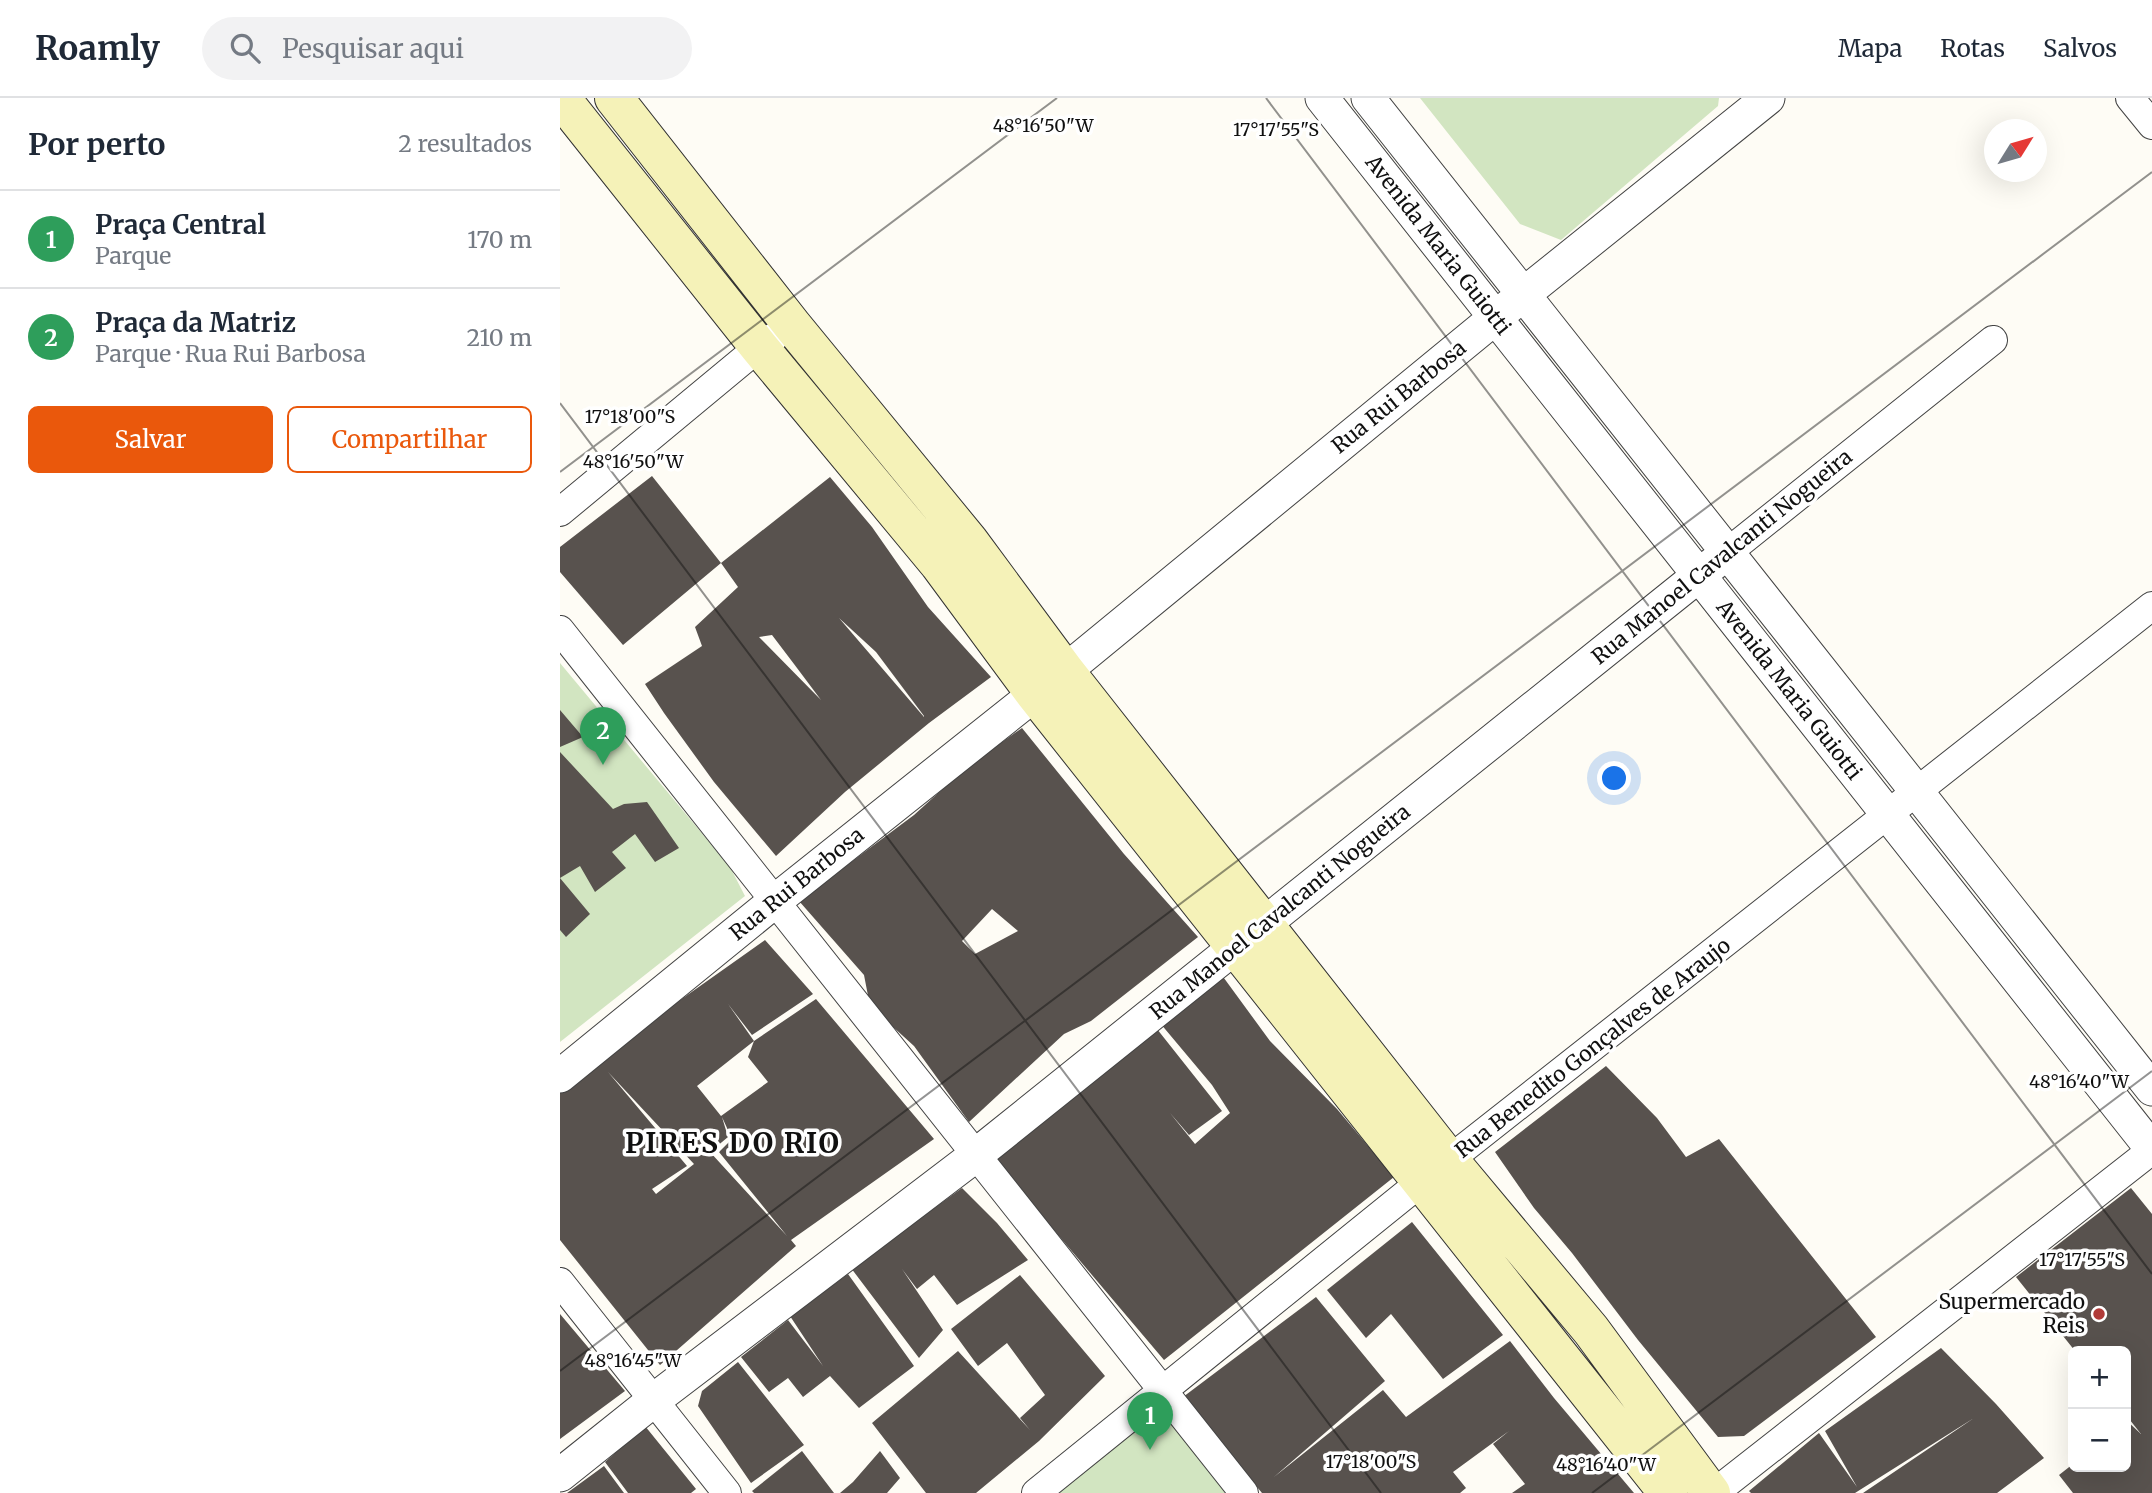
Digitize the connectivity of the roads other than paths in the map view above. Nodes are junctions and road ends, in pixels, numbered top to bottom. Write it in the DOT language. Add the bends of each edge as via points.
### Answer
graph roads {
  1 [pos="614,98"];
  2 [pos="1322,98"];
  3 [pos="1368,98"];
  4 [pos="2130,98"];
  5 [pos="1759,101"];
  6 [pos="573,102"];
  7 [pos="2152,125"];
  8 [pos="1524,294"];
  9 [pos="1495,317"];
  10 [pos="792,325"];
  11 [pos="1993,340"];
  12 [pos="759,346"];
  13 [pos="560,512"];
  14 [pos="969,541"];
  15 [pos="1728,552"];
  16 [pos="939,564"];
  17 [pos="1699,575"];
  18 [pos="2152,606"];
  19 [pos="560,629"];
  20 [pos="1050,683"];
  21 [pos="1917,792"];
  22 [pos="1888,815"];
  23 [pos="775,901"];
  24 [pos="1264,924"];
  25 [pos="1234,948"];
  26 [pos="560,1076"];
  27 [pos="2152,1089"];
  28 [pos="2152,1150"];
  29 [pos="976,1155"];
  30 [pos="1435,1171"];
  31 [pos="560,1282"];
  32 [pos="1591,1330"];
  33 [pos="1559,1356"];
  34 [pos="1163,1391"];
  35 [pos="654,1400"];
  36 [pos="560,1475"];
  37 [pos="727,1493"];
  38 [pos="1036,1493"];
  39 [pos="1244,1493"];
  40 [pos="1668,1493"];
  41 [pos="1713,1493"];
  1 -- 10 [label="main road"];
  2 -- 9 [label="street, Avenida Maria Guiotti"];
  3 -- 8 [label="street, Avenida Maria Guiotti"];
  4 -- 7 [label="street"];
  5 -- 8 [label="street, Rua Rui Barbosa"];
  6 -- 12 [label="main road"];
  8 -- 9 [label="street, Rua Rui Barbosa"];
  8 -- 15 [label="street, Avenida Maria Guiotti"];
  9 -- 17 [label="street, Avenida Maria Guiotti"];
  9 -- 20 [label="street, Rua Rui Barbosa"];
  10 -- 12 [label="street"];
  10 -- 14 [label="main road"];
  11 -- 15 [label="street, Rua Manoel Cavalcanti Nogueira"];
  12 -- 13 [label="street"];
  12 -- 16 [label="main road"];
  14 -- 16 [label="main road"];
  14 -- 20 [label="main road"];
  15 -- 17 [label="street, Rua Manoel Cavalcanti Nogueira"];
  15 -- 21 [label="street, Avenida Maria Guiotti"];
  16 -- 20 [label="main road"];
  17 -- 22 [label="street, Avenida Maria Guiotti"];
  17 -- 24 [label="street, Rua Manoel Cavalcanti Nogueira"];
  18 -- 21 [label="street, Rua Benedito Gonçalves de Araujo"];
  19 -- 23 [label="street"];
  20 -- 23 [label="street, Rua Rui Barbosa"];
  20 -- 24 [label="main road"];
  20 -- 25 [label="main road"];
  21 -- 22 [label="street, Rua Benedito Gonçalves de Araujo"];
  21 -- 27 [label="street, Avenida Maria Guiotti"];
  22 -- 28 [label="street, Avenida Maria Guiotti"];
  22 -- 30 [label="street, Rua Benedito Gonçalves de Araujo"];
  23 -- 26 [label="street, Rua Rui Barbosa"];
  23 -- 29 [label="street"];
  24 -- 25 [label="street, Rua Manoel Cavalcanti Nogueira"];
  24 -- 30 [label="main road"];
  25 -- 29 [label="street, Rua Manoel Cavalcanti Nogueira"];
  25 -- 30 [label="main road"];
  28 -- 41 [label="street"];
  29 -- 34 [label="street"];
  29 -- 35 [label="street, Rua Manoel Cavalcanti Nogueira"];
  30 -- 32 [label="main road"];
  30 -- 33 [label="main road"];
  30 -- 34 [label="street, Rua Benedito Gonçalves de Araujo"];
  31 -- 35 [label="street"];
  32 -- 33 [label="main road"];
  32 -- 41 [label="main road"];
  33 -- 40 [label="main road"];
  34 -- 38 [label="street, Rua Benedito Gonçalves de Araujo"];
  34 -- 39 [label="street"];
  35 -- 36 [label="street, Rua Manoel Cavalcanti Nogueira"];
  35 -- 37 [label="street"];
}
